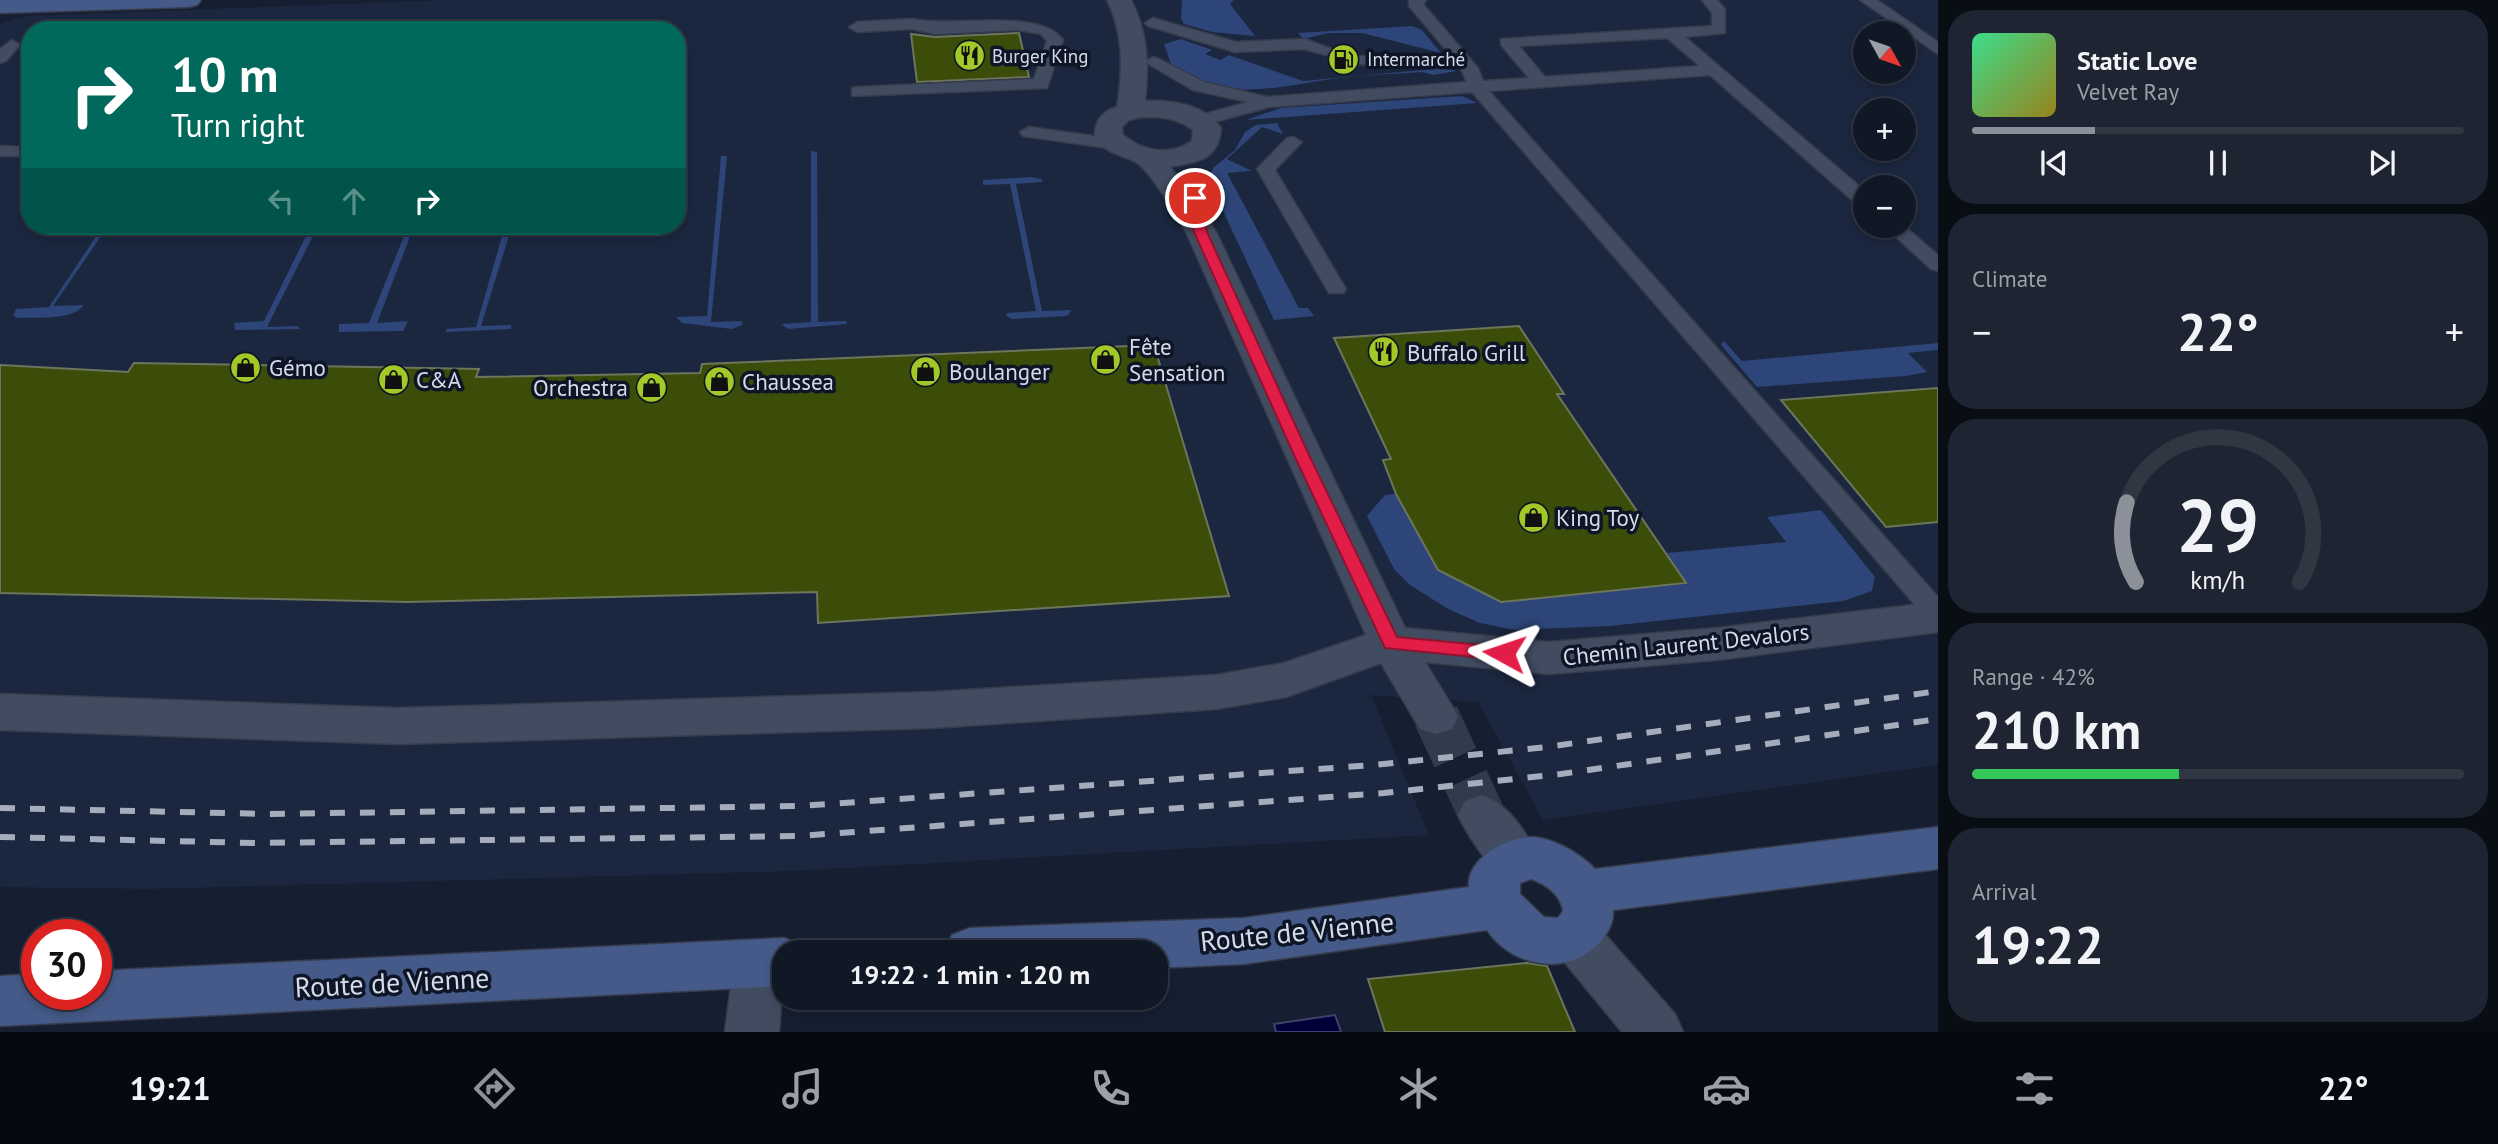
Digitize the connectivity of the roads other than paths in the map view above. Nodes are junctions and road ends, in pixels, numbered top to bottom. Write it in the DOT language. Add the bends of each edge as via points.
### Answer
graph roads {
  1 [pos="189,0"];
  2 [pos="1119,0"];
  3 [pos="1709,0"];
  4 [pos="1715,0"];
  5 [pos="1867,0"];
  6 [pos="1416,2"];
  7 [pos="28,5"];
  8 [pos="0,6"];
  9 [pos="0,15"];
  10 [pos="1144,17"];
  11 [pos="857,27"];
  12 [pos="1669,31"];
  13 [pos="12,45"];
  14 [pos="1938,49"];
  15 [pos="1326,50"];
  16 [pos="0,58"];
  17 [pos="1357,61"];
  18 [pos="1153,62"];
  19 [pos="1465,62"];
  20 [pos="1713,70"];
  21 [pos="1541,82"];
  22 [pos="1476,86"];
  23 [pos="858,92"];
  24 [pos="1268,102"];
  25 [pos="1168,109"];
  26 [pos="1200,121"];
  27 [pos="1118,127"];
  28 [pos="1293,142"];
  29 [pos="21,150"];
  30 [pos="0,151"];
  31 [pos="1187,155"];
  32 [pos="1147,157"];
  33 [pos="1853,191"];
  34 [pos="1201,232"];
  35 [pos="1907,238"];
  36 [pos="1938,265"];
  37 [pos="1336,289"];
  38 [pos="1938,615"];
  39 [pos="1391,643"];
  40 [pos="0,712"];
  41 [pos="1436,716"];
  42 [pos="1482,815"];
  43 [pos="1938,848"];
  44 [pos="1516,860"];
  45 [pos="1497,906"];
  46 [pos="1579,914"];
  47 [pos="1168,944"];
  48 [pos="772,963"];
  49 [pos="0,1001"];
  50 [pos="752,1032"];
  51 [pos="1656,1032"];
  1 -- 7 [label="street"];
  2 -- 10 [label="street" via="1126,11"];
  3 -- 4 [label="lane"];
  3 -- 12 [label="lane" via="1720,12 1720,30"];
  5 -- 14 [label="lane"];
  6 -- 19 [label="lane"];
  7 -- 8 [label="street"];
  7 -- 9 [label="street"];
  10 -- 15 [label="lane" via="1235,47 1305,44"];
  10 -- 18 [label="street"];
  10 -- 27 [label="street" via="1137,75"];
  11 -- 23 [label="lane" via="1034,27 1055,40 1041,84 1018,96 970,96 952,88"];
  12 -- 20 [label="lane"];
  12 -- 21 [label="lane" via="1507,42"];
  13 -- 16 [label="lane"];
  17 -- 19 [label="lane"];
  18 -- 24 [label="lane" via="1199,86"];
  18 -- 25 [label="street"];
  19 -- 22 [label="lane"];
  20 -- 21 [label="lane"];
  20 -- 33 [label="lane"];
  21 -- 22 [label="lane"];
  22 -- 24 [label="lane"];
  22 -- 38 [label="lane"];
  24 -- 26 [label="lane"];
  25 -- 26 [label="street"];
  25 -- 27 [label="street"];
  26 -- 31 [label="street" via="1207,128 1206,144"];
  27 -- 32 [label="street"];
  28 -- 37 [label="lane" via="1266,169"];
  29 -- 30 [label="lane"];
  31 -- 32 [label="street"];
  31 -- 34 [label="street"];
  32 -- 34 [label="street"];
  34 -- 39 [label="street"];
  35 -- 36 [label="lane"];
  38 -- 39 [label="street, Chemin Laurent Devalors" via="1717,644 1549,658"];
  39 -- 40 [label="street" via="1286,680 1216,692 932,710 398,726"];
  39 -- 41 [label="street"];
  42 -- 44 [label="street"];
  43 -- 46 [label="street"];
  44 -- 45 [label="street" via="1505,864 1493,882"];
  44 -- 46 [label="street" via="1531,858 1561,868"];
  45 -- 46 [label="street" via="1517,929 1563,942"];
  45 -- 47 [label="street, Route de Vienne" via="1244,941"];
  46 -- 51 [label="street"];
  48 -- 49 [label="street, Route de Vienne"];
  48 -- 50 [label="street"];
}
